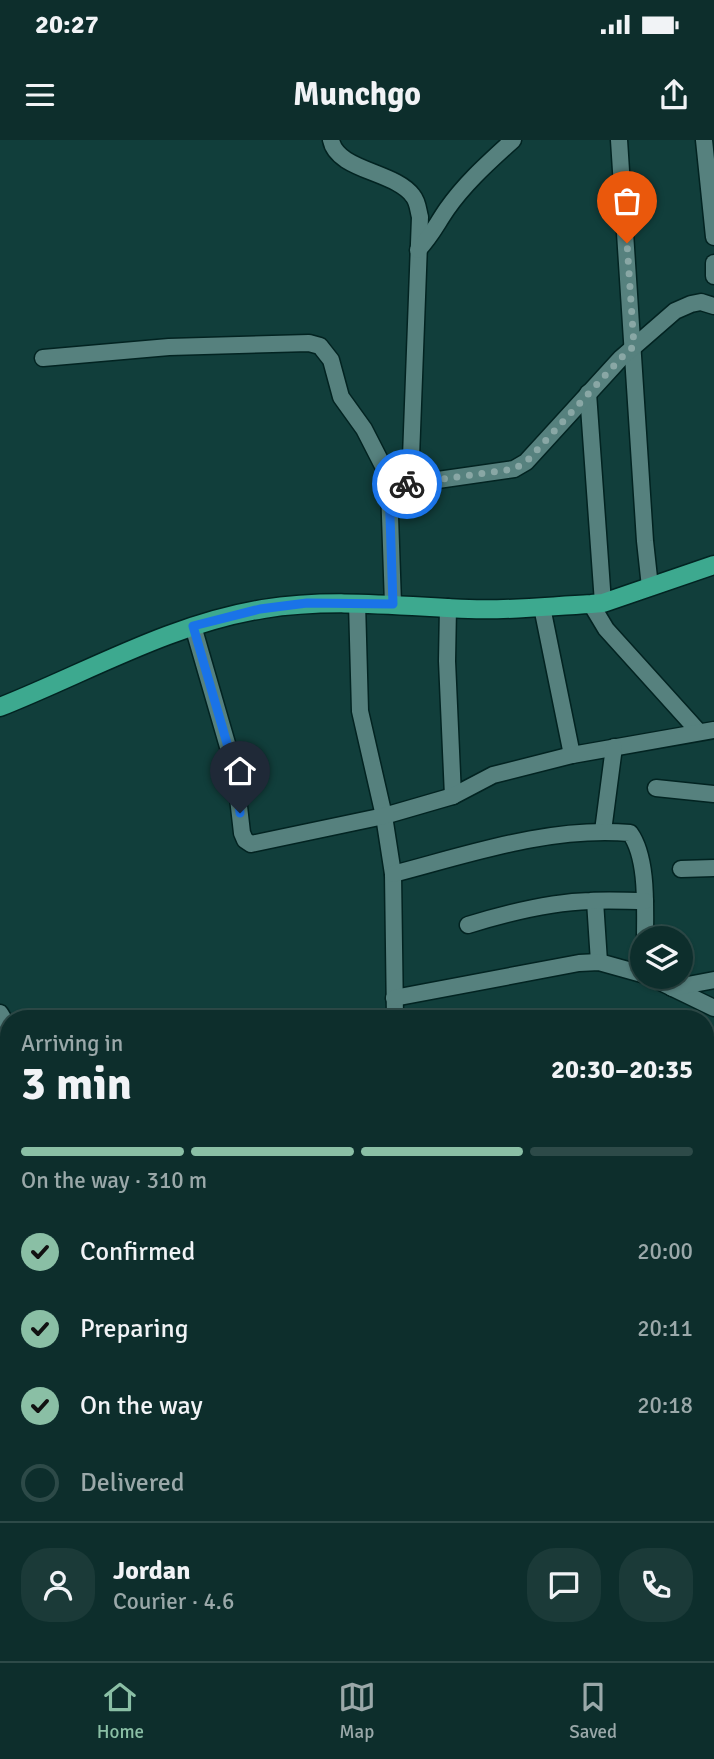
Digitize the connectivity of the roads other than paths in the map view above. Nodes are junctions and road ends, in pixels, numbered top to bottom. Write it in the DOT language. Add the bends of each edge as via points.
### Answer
graph roads {
  1 [pos="331,140"];
  2 [pos="513,140"];
  3 [pos="620,140"];
  4 [pos="704,140"];
  5 [pos="714,237"];
  6 [pos="418,250"];
  7 [pos="714,263"];
  8 [pos="714,276"];
  9 [pos="714,306"];
  10 [pos="634,346"];
  11 [pos="43,358"];
  12 [pos="588,393"];
  13 [pos="410,484"];
  14 [pos="389,487"];
  15 [pos="714,565"];
  16 [pos="650,587"];
  17 [pos="357,603"];
  18 [pos="393,604"];
  19 [pos="597,604"];
  20 [pos="448,607"];
  21 [pos="542,607"];
  22 [pos="193,626"];
  23 [pos="0,707"];
  24 [pos="707,731"];
  25 [pos="614,747"];
  26 [pos="572,755"];
  27 [pos="656,788"];
  28 [pos="714,794"];
  29 [pos="453,796"];
  30 [pos="384,816"];
  31 [pos="603,831"];
  32 [pos="714,868"];
  33 [pos="681,869"];
  34 [pos="393,874"];
  35 [pos="595,901"];
  36 [pos="645,901"];
  37 [pos="468,925"];
  38 [pos="645,926"];
  39 [pos="599,962"];
  40 [pos="630,971"];
  41 [pos="714,980"];
  42 [pos="693,984"];
  43 [pos="674,989"];
  44 [pos="394,998"];
  45 [pos="714,1008"];
  46 [pos="394,1010"];
  1 -- 6 [label="street" via="342,158 390,179 413,195 419,217"];
  2 -- 6 [label="street" via="482,166"];
  3 -- 10 [label="street"];
  4 -- 5 [label="street"];
  6 -- 13 [label="street"];
  7 -- 8 [label="street"];
  9 -- 10 [label="street" via="701,302 675,311"];
  10 -- 12 [label="street"];
  10 -- 16 [label="street"];
  11 -- 14 [label="street" via="169,347 320,346 331,360 341,397 383,466"];
  12 -- 13 [label="street" via="526,462 514,469"];
  12 -- 19 [label="street"];
  13 -- 14 [label="street"];
  14 -- 18 [label="street"];
  15 -- 16 [label="main road"];
  16 -- 19 [label="main road"];
  17 -- 18 [label="main road"];
  17 -- 22 [label="main road" via="260,609"];
  17 -- 30 [label="street" via="360,711"];
  18 -- 20 [label="main road"];
  19 -- 21 [label="main road"];
  19 -- 24 [label="street" via="606,629"];
  20 -- 21 [label="main road"];
  20 -- 29 [label="street"];
  21 -- 26 [label="street"];
  22 -- 23 [label="main road"];
  22 -- 30 [label="street" via="235,771 245,840 251,844"];
  24 -- 25 [label="street"];
  25 -- 26 [label="street"];
  25 -- 31 [label="street"];
  26 -- 29 [label="street" via="493,775"];
  27 -- 28 [label="street"];
  29 -- 30 [label="street"];
  30 -- 34 [label="street"];
  31 -- 34 [label="street" via="513,842"];
  31 -- 36 [label="street" via="630,834 636,841"];
  32 -- 33 [label="street"];
  34 -- 44 [label="street"];
  35 -- 36 [label="street"];
  35 -- 37 [label="street" via="505,914"];
  35 -- 39 [label="street"];
  36 -- 38 [label="street"];
  39 -- 40 [label="street"];
  39 -- 44 [label="street"];
  41 -- 42 [label="street"];
  43 -- 45 [label="street"];
  44 -- 46 [label="street"];
}
